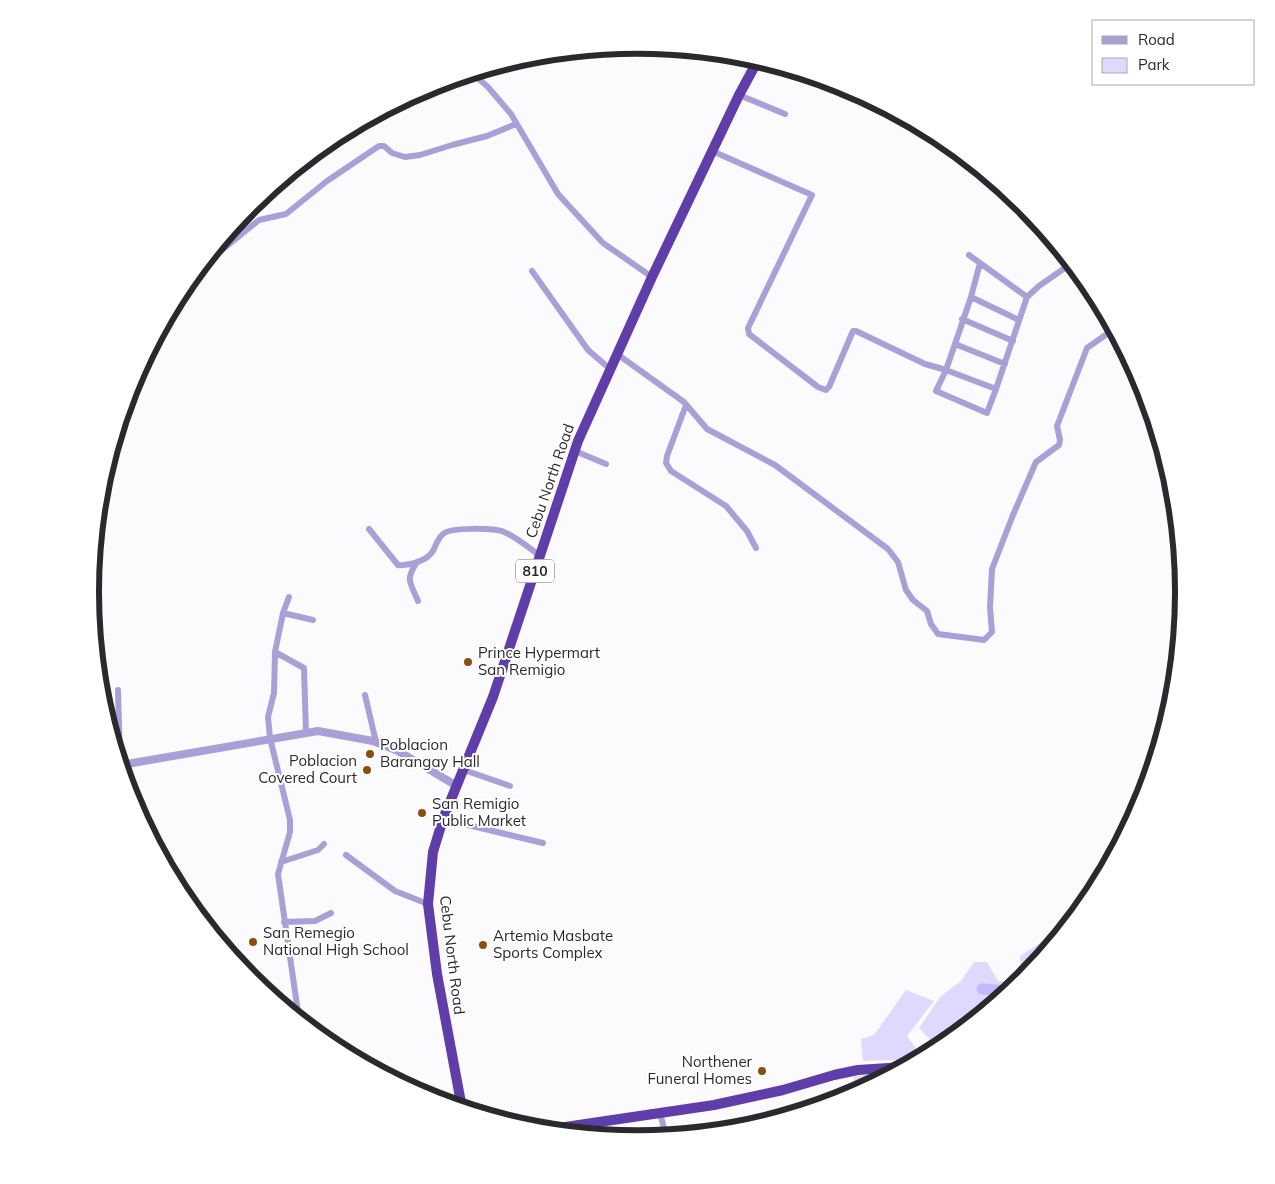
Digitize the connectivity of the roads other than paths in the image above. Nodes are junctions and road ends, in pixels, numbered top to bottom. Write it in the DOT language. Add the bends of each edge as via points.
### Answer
graph roads {
  1 [pos="754,67"];
  2 [pos="477,78"];
  3 [pos="739,95"];
  4 [pos="785,114"];
  5 [pos="516,124"];
  6 [pos="712,151"];
  7 [pos="220,252"];
  8 [pos="969,255"];
  9 [pos="980,263"];
  10 [pos="1067,267"];
  11 [pos="532,271"];
  12 [pos="652,277"];
  13 [pos="971,297"];
  14 [pos="1027,297"];
  15 [pos="962,319"];
  16 [pos="1019,320"];
  17 [pos="1109,332"];
  18 [pos="1013,341"];
  19 [pos="955,344"];
  20 [pos="617,354"];
  21 [pos="1005,364"];
  22 [pos="610,369"];
  23 [pos="946,370"];
  24 [pos="996,389"];
  25 [pos="686,405"];
  26 [pos="575,451"];
  27 [pos="606,464"];
  28 [pos="369,529"];
  29 [pos="756,548"];
  30 [pos="540,556"];
  31 [pos="417,562"];
  32 [pos="288,597"];
  33 [pos="418,601"];
  34 [pos="283,613"];
  35 [pos="313,620"];
  36 [pos="275,652"];
  37 [pos="118,690"];
  38 [pos="365,695"];
  39 [pos="306,733"];
  40 [pos="119,735"];
  41 [pos="270,738"];
  42 [pos="376,742"];
  43 [pos="128,764"];
  44 [pos="464,770"];
  45 [pos="457,786"];
  46 [pos="510,786"];
  47 [pos="443,819"];
  48 [pos="542,843"];
  49 [pos="324,844"];
  50 [pos="346,855"];
  51 [pos="281,862"];
  52 [pos="428,904"];
  53 [pos="331,913"];
  54 [pos="284,922"];
  55 [pos="297,1009"];
  56 [pos="888,1068"];
  57 [pos="461,1101"];
  58 [pos="660,1114"];
  59 [pos="571,1126"];
  60 [pos="664,1129"];
  1 -- 3 [label="highway, Cebu North Road / 810"];
  2 -- 5 [label="street" via="504,104"];
  3 -- 4 [label="street"];
  3 -- 6 [label="highway, Cebu North Road / 810"];
  5 -- 7 [label="street" via="420,156 405,157 378,146 286,214 259,220"];
  5 -- 12 [label="street" via="558,194 604,243"];
  6 -- 12 [label="highway, Cebu North Road / 810"];
  6 -- 23 [label="street" via="812,195 750,320 749,334 826,390 853,331 925,364"];
  8 -- 9 [label="street"];
  9 -- 13 [label="street"];
  9 -- 14 [label="street"];
  10 -- 14 [label="street"];
  11 -- 22 [label="street" via="588,350"];
  12 -- 20 [label="highway, Cebu North Road / 810"];
  13 -- 15 [label="street"];
  13 -- 16 [label="street"];
  14 -- 16 [label="street"];
  15 -- 18 [label="street"];
  15 -- 19 [label="street"];
  16 -- 18 [label="street"];
  17 -- 25 [label="street" via="1087,348 1057,426 1058,445 1036,462 1013,515 992,569 992,632 984,640 938,634 927,611 906,590 898,562 888,548 775,465 707,429"];
  18 -- 21 [label="street"];
  19 -- 21 [label="street"];
  19 -- 23 [label="street"];
  20 -- 22 [label="highway, Cebu North Road / 810"];
  20 -- 25 [label="street"];
  21 -- 24 [label="street"];
  22 -- 26 [label="highway, Cebu North Road / 810"];
  23 -- 24 [label="street"];
  23 -- 24 [label="street" via="936,391 977,410 987,413"];
  25 -- 29 [label="street" via="666,463 671,471 726,506 747,531"];
  26 -- 27 [label="street"];
  26 -- 30 [label="highway, Cebu North Road / 810"];
  28 -- 31 [label="street" via="398,564"];
  30 -- 31 [label="street" via="503,531 475,529 444,532 432,553"];
  30 -- 44 [label="highway, Cebu North Road / 810" via="493,697"];
  31 -- 33 [label="street" via="409,580"];
  32 -- 34 [label="street"];
  34 -- 35 [label="street"];
  34 -- 36 [label="street"];
  36 -- 39 [label="street" via="304,668"];
  36 -- 41 [label="street" via="274,692 268,717"];
  37 -- 40 [label="street"];
  38 -- 42 [label="street"];
  39 -- 41 [label="street"];
  39 -- 42 [label="street" via="318,731"];
  41 -- 43 [label="street"];
  41 -- 51 [label="street" via="290,820 290,832"];
  42 -- 45 [label="street" via="398,750"];
  44 -- 45 [label="highway, Cebu North Road / 810"];
  44 -- 46 [label="street"];
  45 -- 47 [label="highway, Cebu North Road / 810"];
  47 -- 48 [label="street"];
  47 -- 52 [label="highway, Cebu North Road / 810" via="433,852"];
  49 -- 51 [label="street" via="318,850"];
  50 -- 52 [label="street" via="395,891"];
  51 -- 54 [label="street" via="278,874"];
  52 -- 57 [label="highway, Cebu North Road / 810" via="437,974"];
  53 -- 54 [label="street" via="315,921"];
  54 -- 55 [label="street"];
  56 -- 58 [label="highway" via="850,1072 783,1090"];
  58 -- 59 [label="highway"];
  58 -- 60 [label="street"];
}
